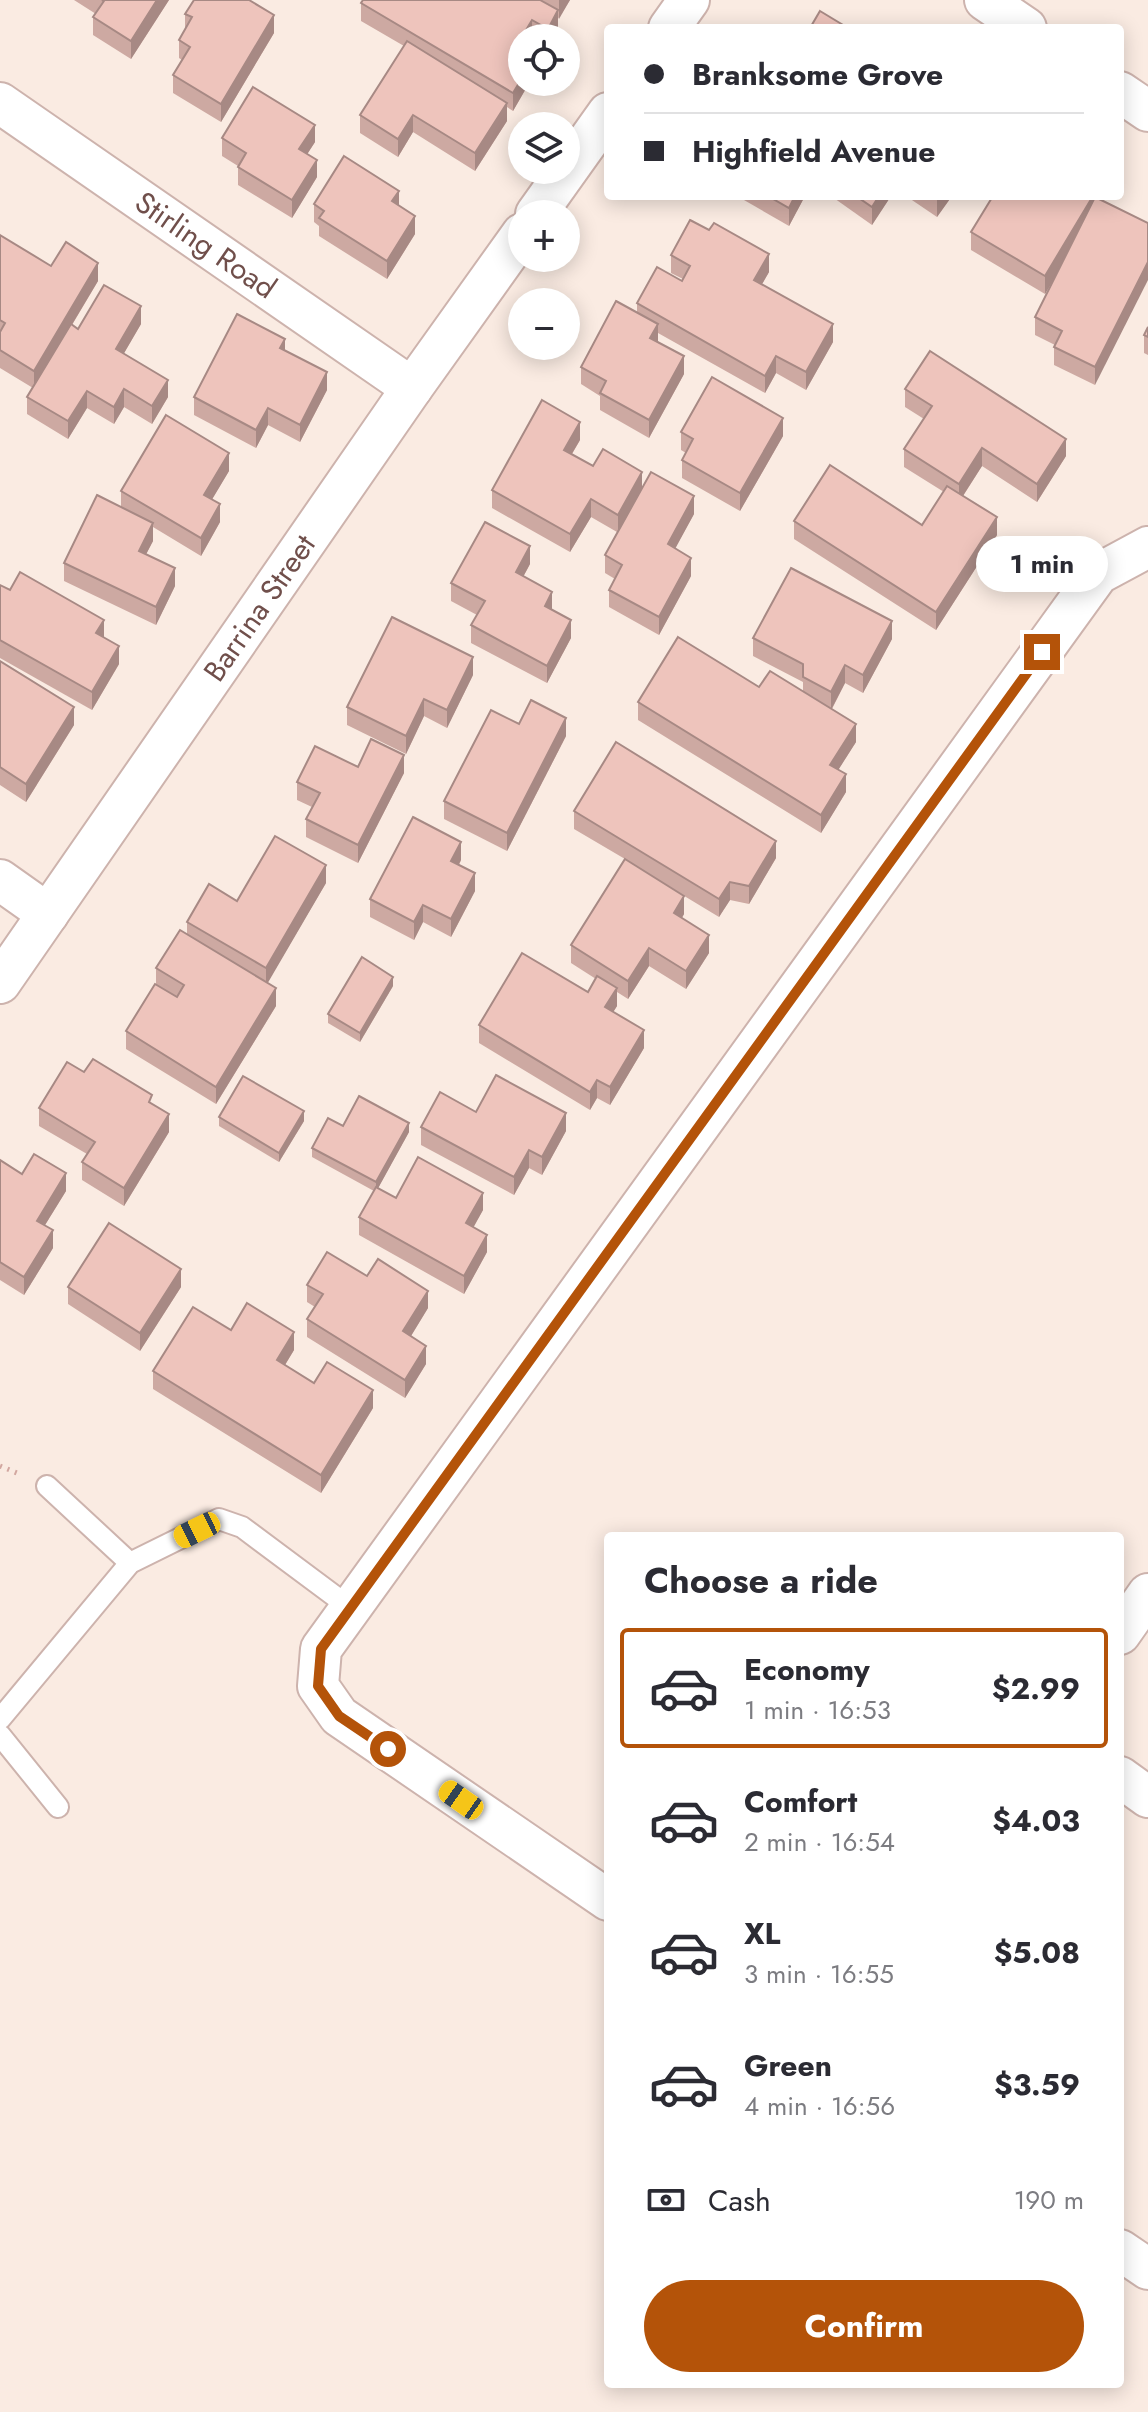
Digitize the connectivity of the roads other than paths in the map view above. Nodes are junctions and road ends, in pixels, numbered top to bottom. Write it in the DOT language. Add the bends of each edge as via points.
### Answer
graph roads {
  1 [pos="689,0"];
  2 [pos="985,0"];
  3 [pos="672,24"];
  4 [pos="1020,24"];
  5 [pos="1124,95"];
  6 [pos="0,103"];
  7 [pos="1148,111"];
  8 [pos="604,119"];
  9 [pos="546,200"];
  10 [pos="508,254"];
  11 [pos="412,388"];
  12 [pos="1148,547"];
  13 [pos="0,880"];
  14 [pos="48,914"];
  15 [pos="0,983"];
  16 [pos="47,1486"];
  17 [pos="130,1563"];
  18 [pos="1148,1594"];
  19 [pos="352,1609"];
  20 [pos="1124,1628"];
  21 [pos="0,1719"];
  22 [pos="0,1735"];
  23 [pos="1124,1780"];
  24 [pos="1148,1797"];
  25 [pos="58,1807"];
  26 [pos="604,1897"];
  27 [pos="1124,2253"];
  28 [pos="1148,2269"];
  1 -- 3 [label="street"];
  2 -- 4 [label="street"];
  5 -- 7 [label="street"];
  6 -- 11 [label="street, Stirling Road"];
  8 -- 9 [label="street"];
  10 -- 11 [label="street, Barrina Street"];
  11 -- 14 [label="street, Barrina Street"];
  12 -- 19 [label="street" via="1098,574"];
  13 -- 14 [label="street"];
  14 -- 15 [label="street, Barrina Street"];
  16 -- 17 [label="lane"];
  17 -- 19 [label="lane" via="219,1519 242,1527"];
  17 -- 21 [label="lane"];
  18 -- 20 [label="street"];
  19 -- 26 [label="street" via="321,1649 318,1686 339,1716"];
  22 -- 25 [label="lane"];
  23 -- 24 [label="street"];
  27 -- 28 [label="street"];
}
